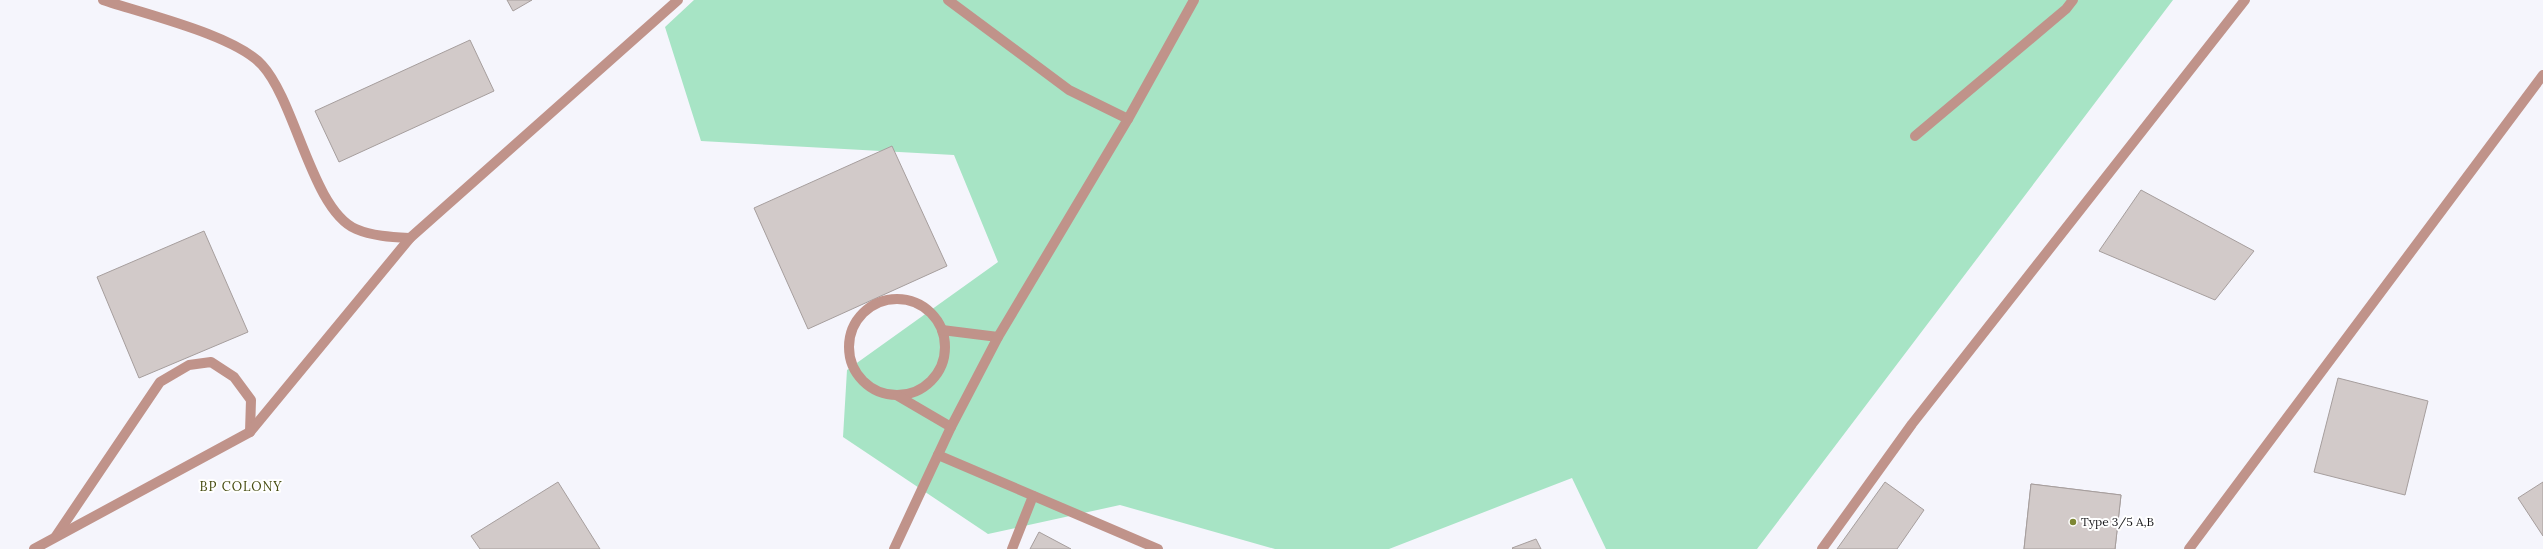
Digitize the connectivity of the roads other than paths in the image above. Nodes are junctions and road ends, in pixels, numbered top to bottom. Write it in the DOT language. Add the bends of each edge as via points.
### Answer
graph roads {
  1 [pos="103,0"];
  2 [pos="678,0"];
  3 [pos="948,0"];
  4 [pos="1194,0"];
  5 [pos="2072,0"];
  6 [pos="2245,0"];
  7 [pos="2543,75"];
  8 [pos="1128,119"];
  9 [pos="1915,136"];
  10 [pos="410,238"];
  11 [pos="942,330"];
  12 [pos="998,337"];
  13 [pos="898,396"];
  14 [pos="951,427"];
  15 [pos="250,432"];
  16 [pos="938,455"];
  17 [pos="1034,496"];
  18 [pos="54,537"];
  19 [pos="34,549"];
  20 [pos="894,549"];
  21 [pos="1012,549"];
  22 [pos="1158,549"];
  23 [pos="1822,549"];
  24 [pos="2189,549"];
  1 -- 10 [label="street" via="238,46 262,65 277,88 330,208 355,229"];
  2 -- 10 [label="street"];
  3 -- 8 [label="street" via="1069,90"];
  4 -- 8 [label="street"];
  5 -- 9 [label="street" via="2066,9"];
  6 -- 23 [label="street" via="1912,424"];
  7 -- 24 [label="street"];
  8 -- 12 [label="street"];
  10 -- 15 [label="street"];
  11 -- 12 [label="street"];
  11 -- 13 [label="street" via="945,352 939,373 929,384 914,393"];
  11 -- 13 [label="street" via="935,317 923,306 910,300 894,299 880,302 865,310 855,324 849,339 849,356 855,372 866,385 881,394"];
  12 -- 14 [label="street"];
  13 -- 14 [label="street"];
  14 -- 16 [label="street"];
  15 -- 18 [label="street"];
  15 -- 18 [label="street" via="250,400 234,377 211,362 188,365 160,382"];
  16 -- 17 [label="street"];
  16 -- 20 [label="street"];
  17 -- 21 [label="street"];
  17 -- 22 [label="street"];
  18 -- 19 [label="street"];
}
